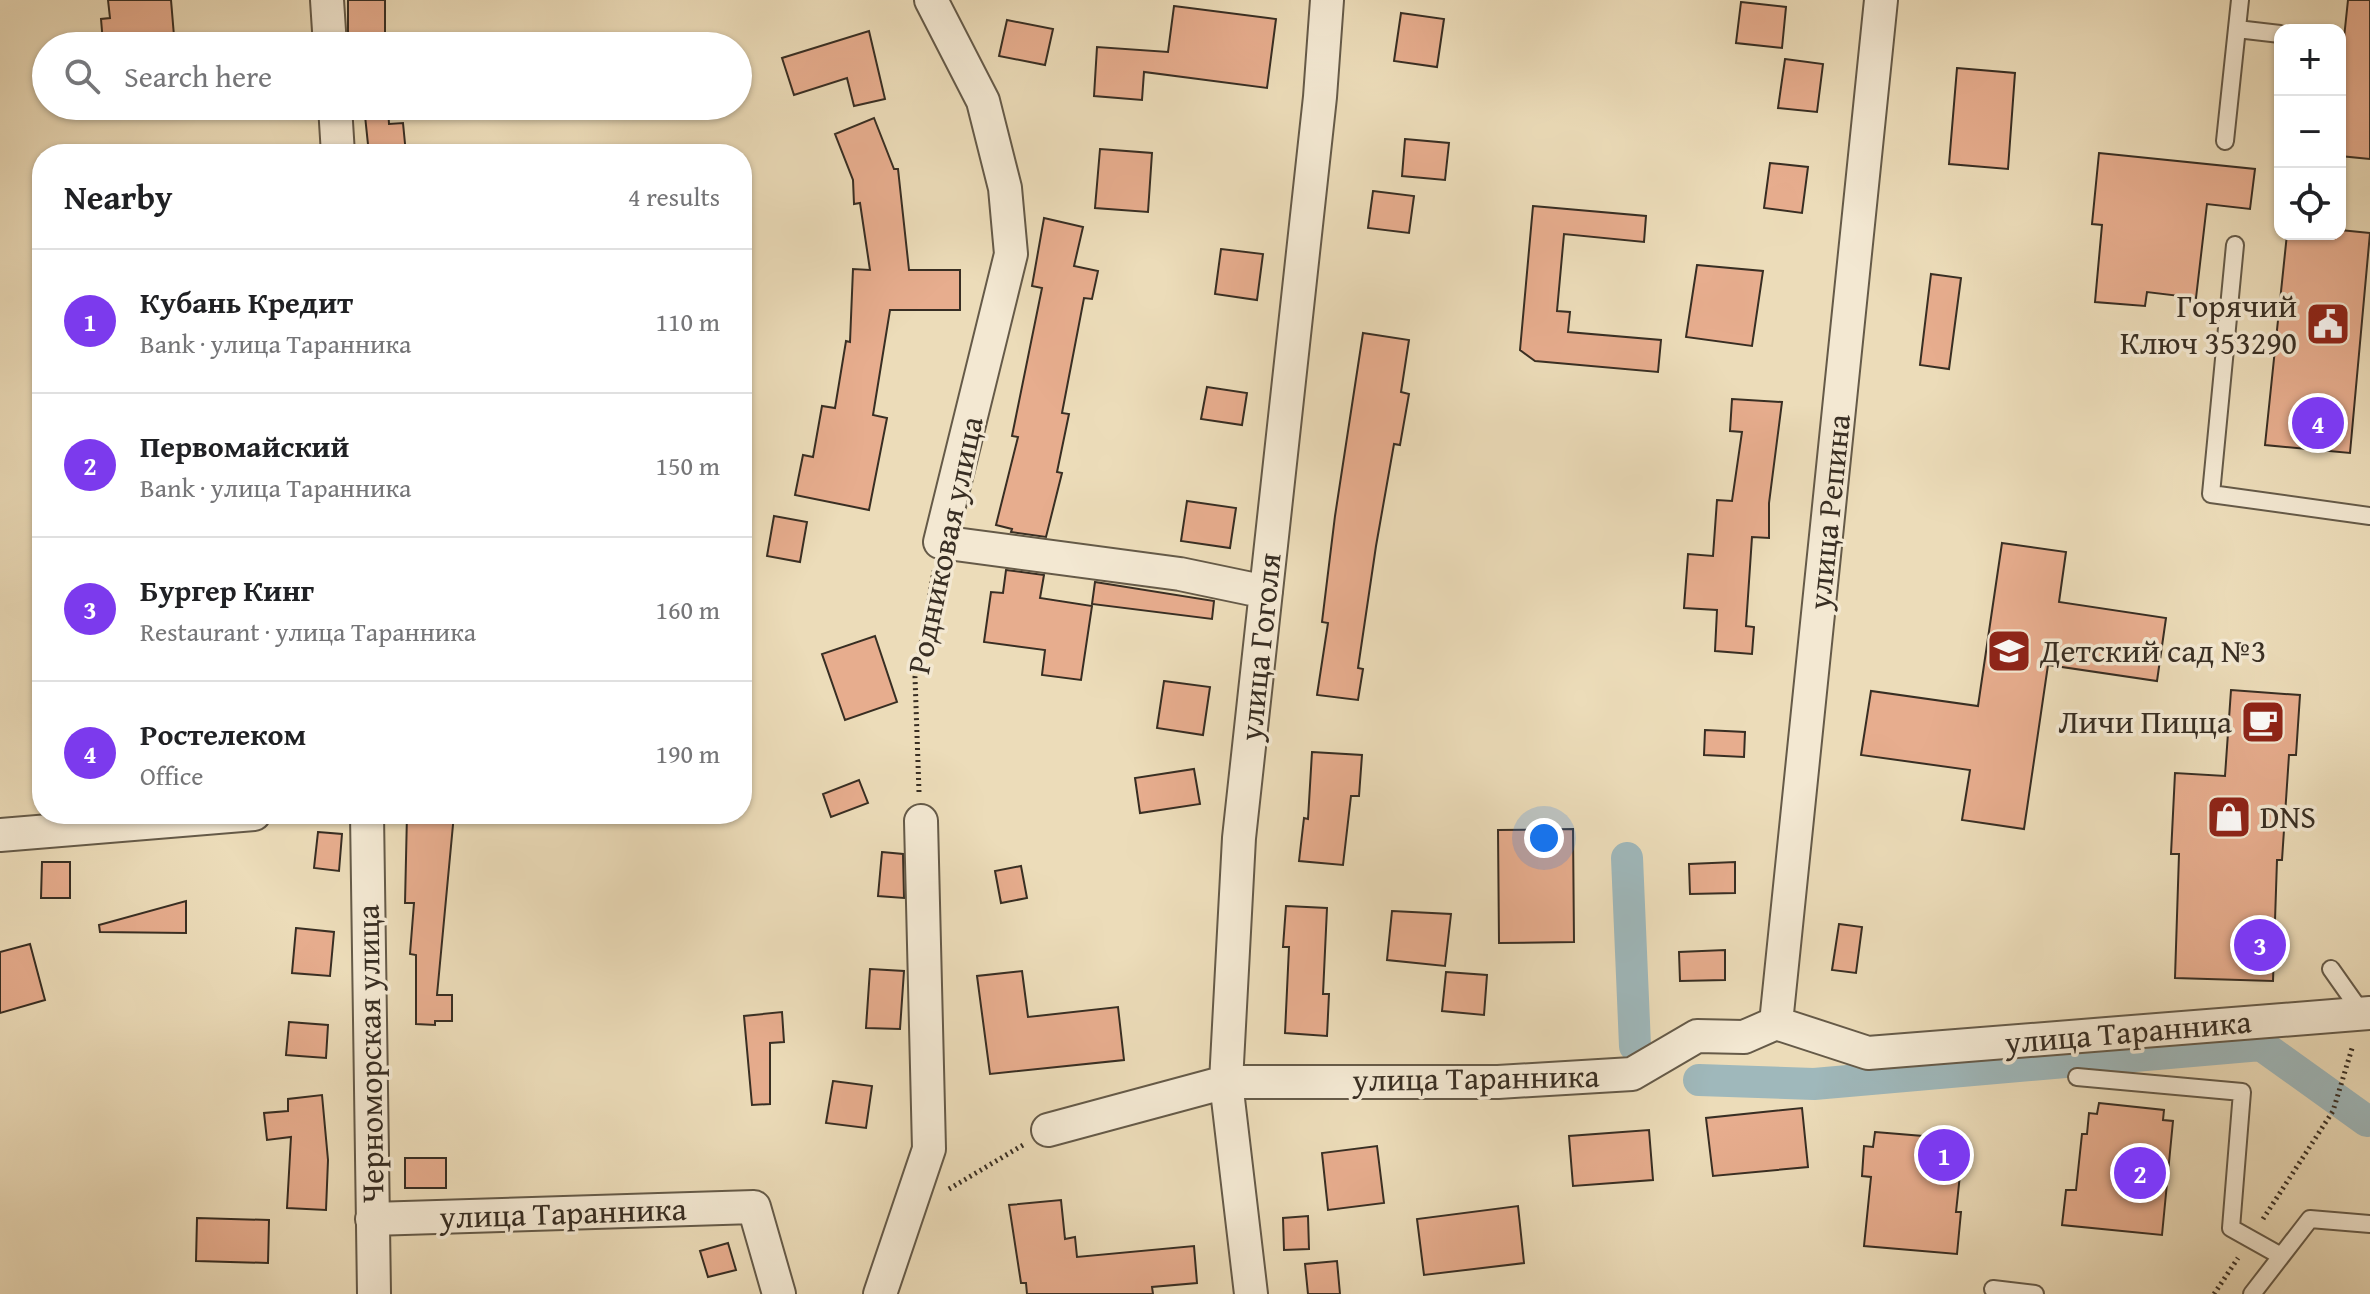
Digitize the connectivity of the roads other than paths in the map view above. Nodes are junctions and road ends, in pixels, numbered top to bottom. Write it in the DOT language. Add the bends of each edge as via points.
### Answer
graph roads {
  1 [pos="327,0"];
  2 [pos="931,0"];
  3 [pos="1327,0"];
  4 [pos="1881,0"];
  5 [pos="2240,0"];
  6 [pos="2237,29"];
  7 [pos="329,32"];
  8 [pos="2274,33"];
  9 [pos="336,120"];
  10 [pos="2225,141"];
  11 [pos="337,144"];
  12 [pos="2235,245"];
  13 [pos="2370,516"];
  14 [pos="1266,592"];
  15 [pos="921,821"];
  16 [pos="133,824"];
  17 [pos="367,824"];
  18 [pos="0,835"];
  19 [pos="2331,969"];
  20 [pos="2366,1013"];
  21 [pos="1776,1023"];
  22 [pos="2077,1077"];
  23 [pos="1226,1082"];
  24 [pos="1048,1130"];
  25 [pos="372,1219"];
  26 [pos="2370,1224"];
  27 [pos="2281,1256"];
  28 [pos="1993,1289"];
  29 [pos="374,1294"];
  30 [pos="779,1294"];
  31 [pos="880,1294"];
  32 [pos="1251,1294"];
  33 [pos="2035,1294"];
  34 [pos="2252,1294"];
  1 -- 7 [label="street"];
  2 -- 14 [label="street, Родниковая улица" via="983,101 1005,188 1011,254 940,542 1180,574"];
  3 -- 14 [label="street, улица Гоголя"];
  4 -- 21 [label="street, улица Репина"];
  5 -- 6 [label="lane"];
  6 -- 8 [label="lane"];
  6 -- 10 [label="lane"];
  9 -- 11 [label="street"];
  12 -- 13 [label="lane" via="2211,494"];
  14 -- 23 [label="street, улица Гоголя" via="1239,838"];
  15 -- 31 [label="street" via="929,1149"];
  16 -- 18 [label="street"];
  17 -- 25 [label="street, Черноморская улица"];
  19 -- 20 [label="lane"];
  20 -- 21 [label="street, улица Таранника" via="1868,1053"];
  21 -- 23 [label="street, улица Таранника" via="1744,1037 1697,1036 1632,1074 1498,1082"];
  22 -- 27 [label="lane" via="2242,1092 2231,1228"];
  23 -- 24 [label="street, улица Таранника"];
  23 -- 32 [label="street, улица Гоголя"];
  25 -- 29 [label="street, Черноморская улица"];
  25 -- 30 [label="street, улица Таранника" via="754,1207"];
  26 -- 27 [label="lane" via="2310,1219"];
  27 -- 34 [label="lane"];
  28 -- 33 [label="lane"];
}
